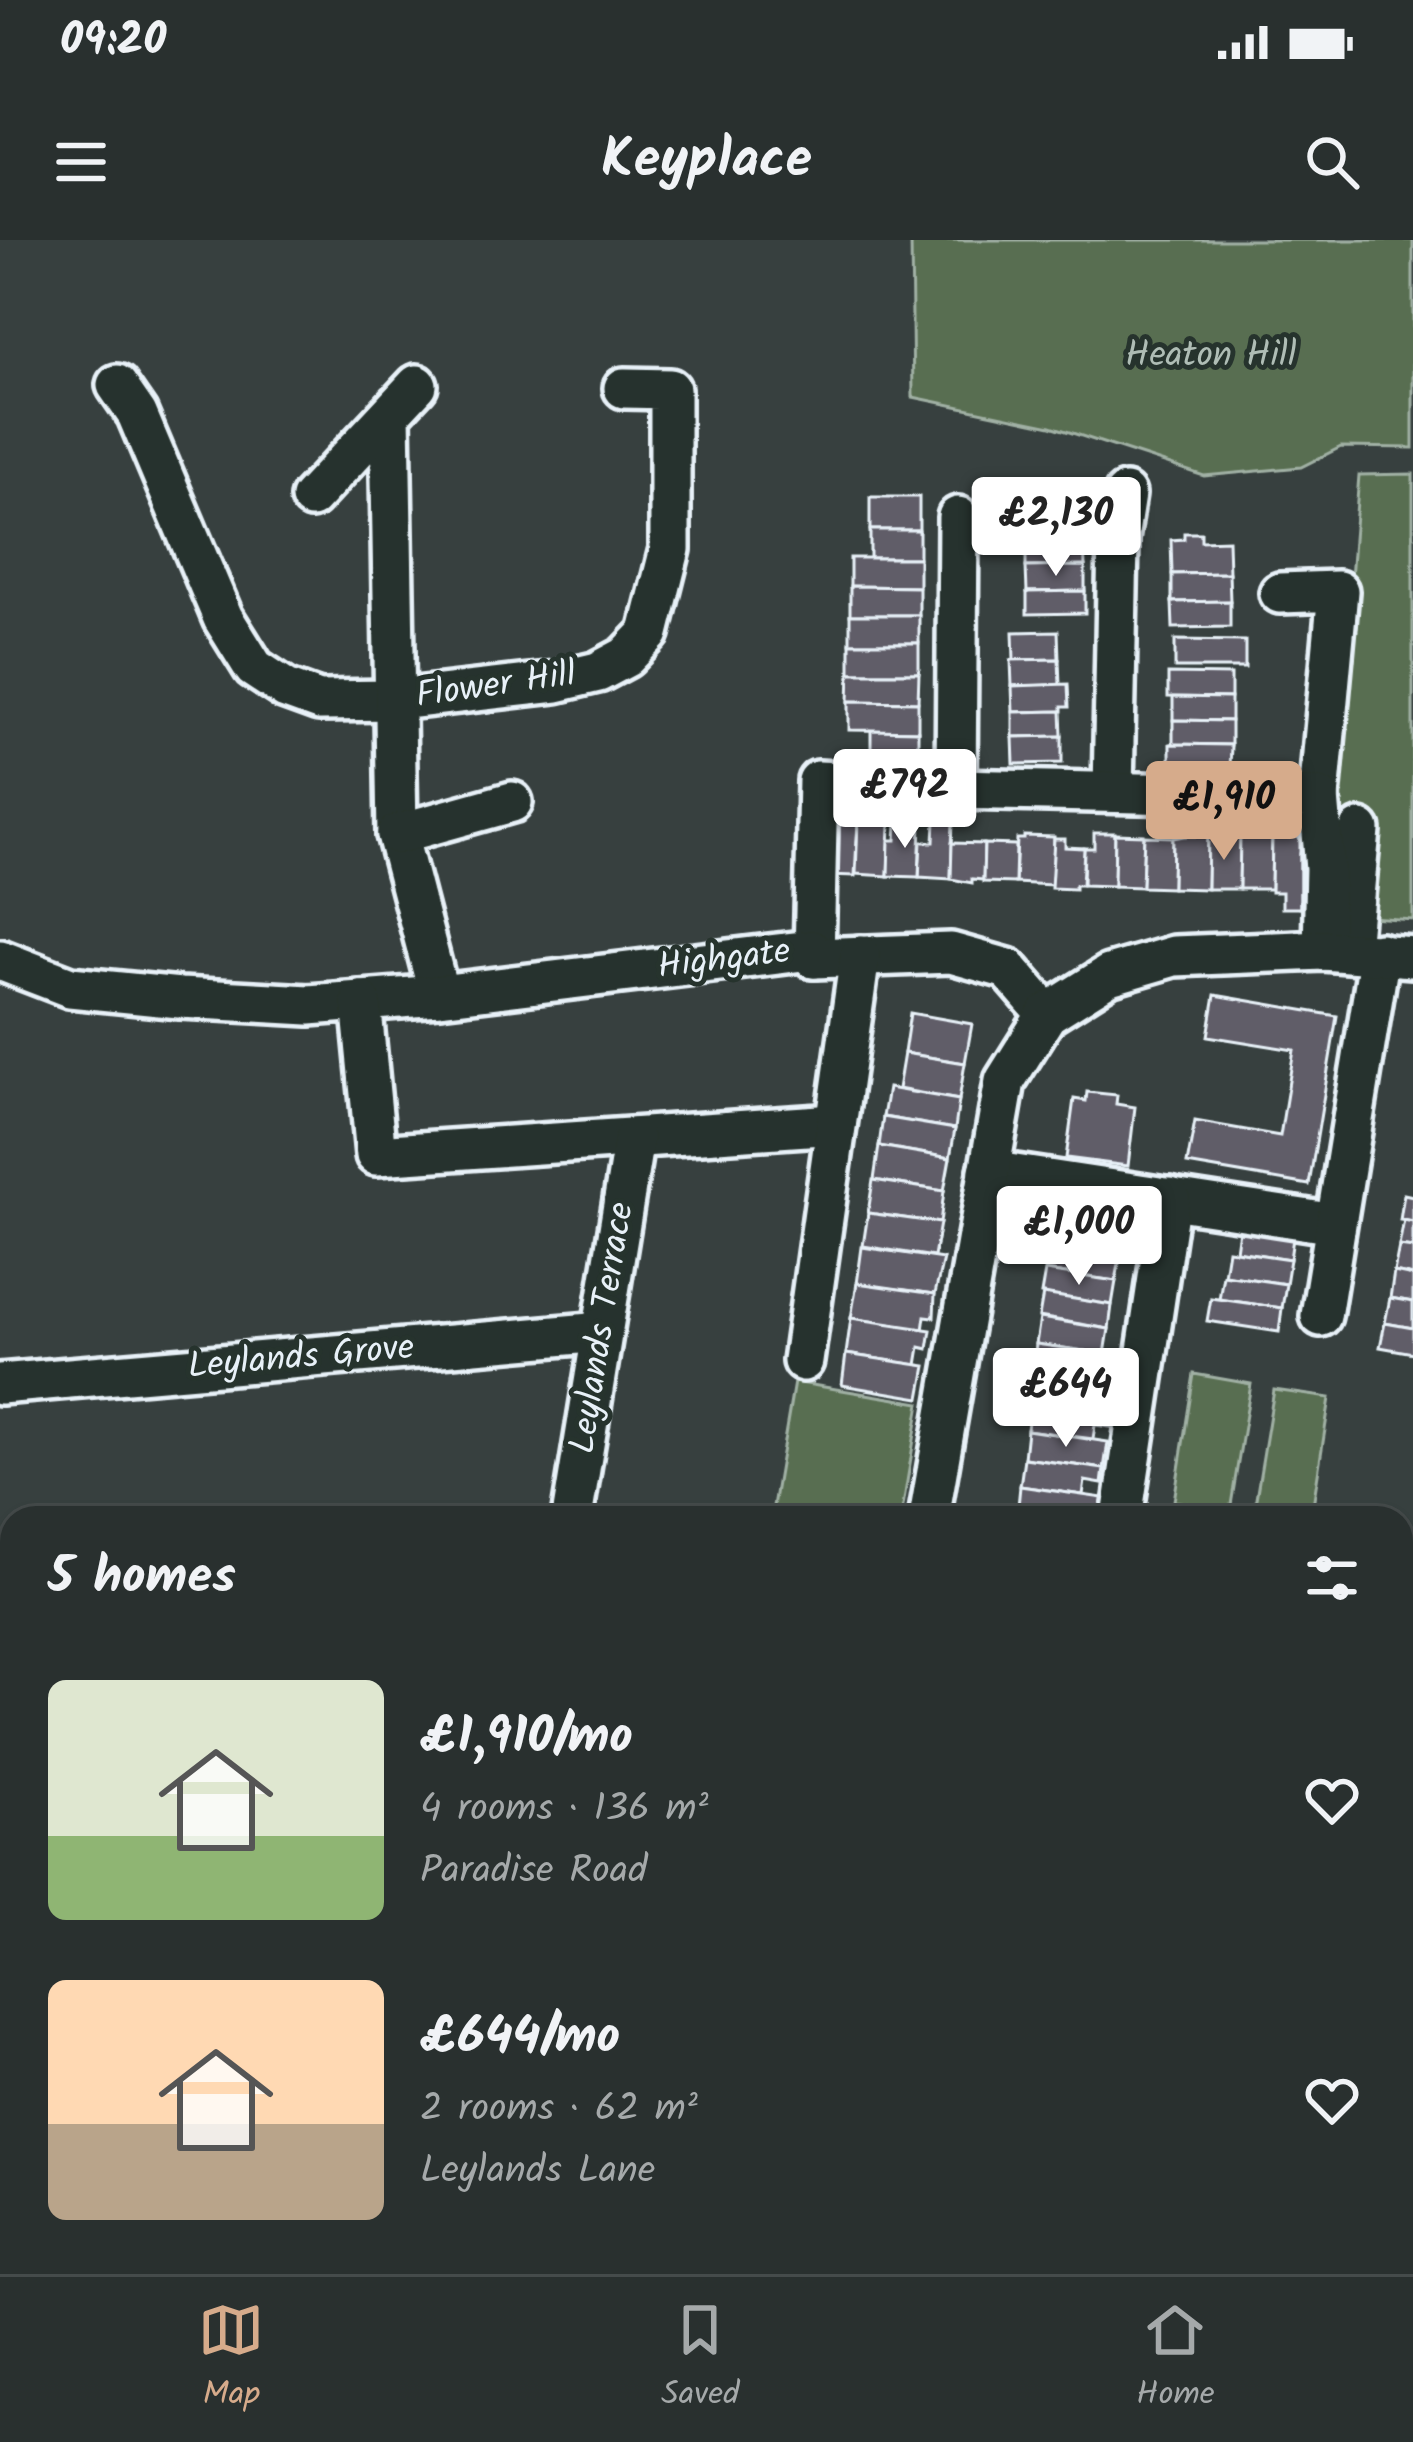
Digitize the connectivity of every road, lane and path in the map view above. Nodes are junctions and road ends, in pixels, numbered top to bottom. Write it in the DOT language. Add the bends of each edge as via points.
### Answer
graph roads {
  1 [pos="117,385"];
  2 [pos="624,388"];
  3 [pos="1125,494"];
  4 [pos="311,498"];
  5 [pos="958,517"];
  6 [pos="1280,593"];
  7 [pos="398,700"];
  8 [pos="956,790"];
  9 [pos="1113,792"];
  10 [pos="1319,797"];
  11 [pos="512,802"];
  12 [pos="1360,830"];
  13 [pos="397,834"];
  14 [pos="1366,953"];
  15 [pos="813,954"];
  16 [pos="860,956"];
  17 [pos="0,960"];
  18 [pos="439,995"];
  19 [pos="361,1001"];
  20 [pos="1047,1014"];
  21 [pos="836,1124"];
  22 [pos="634,1138"];
  23 [pos="988,1171"];
  24 [pos="1170,1198"];
  25 [pos="1335,1224"];
  26 [pos="1321,1316"];
  27 [pos="602,1332"];
  28 [pos="802,1360"];
  29 [pos="0,1384"];
  30 [pos="574,1506"];
  31 [pos="931,1506"];
  32 [pos="1124,1506"];
  1 -- 7 [label="street, Flower Hill" via="223,619 254,668 319,701"];
  2 -- 7 [label="street, Flower Hill" via="670,389 670,549 649,633 598,672"];
  3 -- 9 [label="street"];
  4 -- 7 [label="street, Flower Hill" via="404,400"];
  5 -- 8 [label="street"];
  6 -- 10 [label="street" via="1338,591"];
  7 -- 13 [label="street, Flower Hill"];
  8 -- 9 [label="street"];
  8 -- 15 [label="street" via="806,780"];
  9 -- 10 [label="street"];
  10 -- 14 [label="street" via="1325,868"];
  11 -- 13 [label="street"];
  12 -- 14 [label="street"];
  13 -- 18 [label="street, Flower Hill"];
  14 -- 20 [label="street" via="1174,956 1109,975"];
  14 -- 25 [label="street"];
  15 -- 16 [label="street, Highgate"];
  15 -- 18 [label="street, Highgate"];
  16 -- 20 [label="street, Highgate" via="951,953 1008,969"];
  16 -- 21 [label="street"];
  17 -- 19 [label="street, Highgate" via="70,987 308,1005"];
  18 -- 19 [label="street, Highgate"];
  19 -- 22 [label="street" via="376,1155"];
  20 -- 23 [label="street" via="1005,1081"];
  21 -- 22 [label="street"];
  21 -- 28 [label="street"];
  22 -- 27 [label="street, Leylands Terrace"];
  23 -- 24 [label="street"];
  23 -- 31 [label="street"];
  24 -- 25 [label="street"];
  24 -- 32 [label="street"];
  25 -- 26 [label="street"];
  27 -- 29 [label="street, Leylands Grove"];
  27 -- 30 [label="street, Leylands Terrace"];
}
